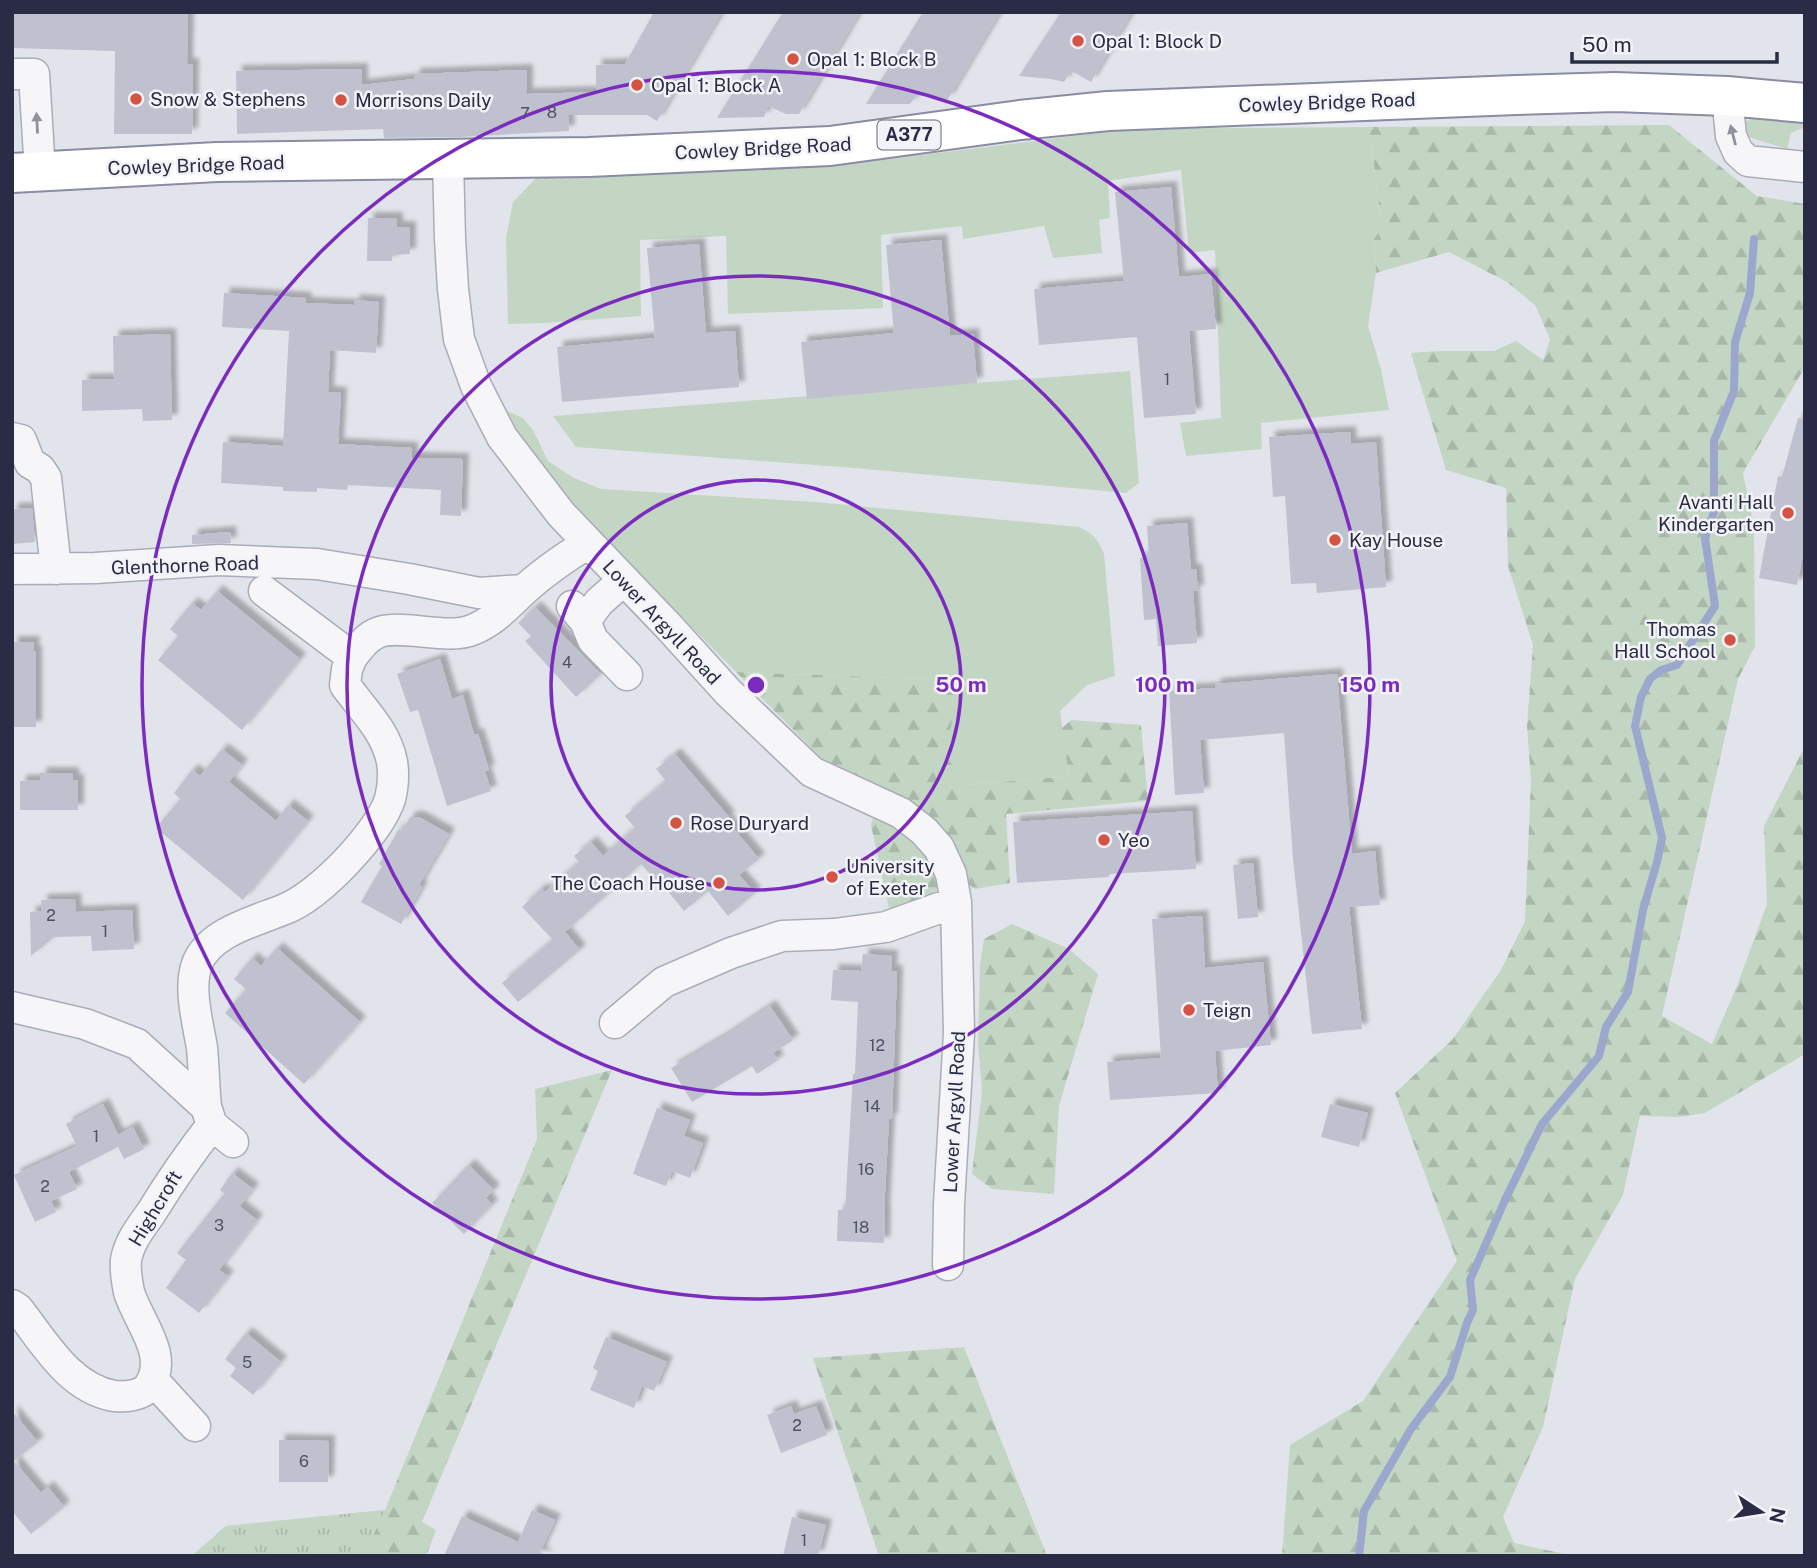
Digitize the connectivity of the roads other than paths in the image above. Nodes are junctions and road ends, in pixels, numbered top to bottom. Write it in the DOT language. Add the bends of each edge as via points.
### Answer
graph roads {
  1 [pos="23,74"];
  2 [pos="1727,96"];
  3 [pos="1805,103"];
  4 [pos="448,160"];
  5 [pos="1805,167"];
  6 [pos="26,173"];
  7 [pos="12,438"];
  8 [pos="588,542"];
  9 [pos="12,569"];
  10 [pos="56,569"];
  11 [pos="624,580"];
  12 [pos="523,590"];
  13 [pos="264,591"];
  14 [pos="352,657"];
  15 [pos="627,675"];
  16 [pos="956,902"];
  17 [pos="12,1007"];
  18 [pos="615,1023"];
  19 [pos="217,1124"];
  20 [pos="948,1265"];
  21 [pos="12,1305"];
  22 [pos="153,1380"];
  23 [pos="195,1426"];
  6 -- 1 [label="street, one-way"];
  2 -- 3 [label="highway, Cowley Bridge Road / A377"];
  2 -- 4 [label="highway, Cowley Bridge Road / A377" via="1591,93 1108,111 830,146"];
  5 -- 2 [label="street, one-way" via="1748,160 1738,152 1731,136"];
  4 -- 6 [label="highway, Cowley Bridge Road / A377" via="217,162"];
  4 -- 8 [label="street, Lower Argyll Road" via="453,289 467,363 502,437"];
  7 -- 10 [label="street" via="20,440 30,463 46,478"];
  8 -- 11 [label="street, Lower Argyll Road"];
  8 -- 12 [label="street"];
  9 -- 10 [label="street, Glenthorne Road"];
  10 -- 12 [label="street, Glenthorne Road" via="219,560 317,564 478,593"];
  11 -- 15 [label="street" via="579,614 593,640"];
  11 -- 16 [label="street, Lower Argyll Road" via="727,692 812,772 901,813 924,831 939,848 951,874"];
  12 -- 14 [label="street" via="502,612 470,631 377,633"];
  13 -- 14 [label="street"];
  14 -- 19 [label="street" via="345,685 387,744 393,782 389,801 364,842 311,895 217,938 197,963 196,1014"];
  16 -- 18 [label="street" via="886,928 782,936 731,953 664,982"];
  16 -- 20 [label="street, Lower Argyll Road" via="959,1033"];
  17 -- 19 [label="street" via="85,1024 138,1044"];
  19 -- 22 [label="street, Highcroft" via="181,1165 132,1242 127,1260 130,1293 156,1357"];
  21 -- 22 [label="street" via="69,1374 91,1389 120,1397 134,1395 146,1391"];
  22 -- 23 [label="street"];
}
